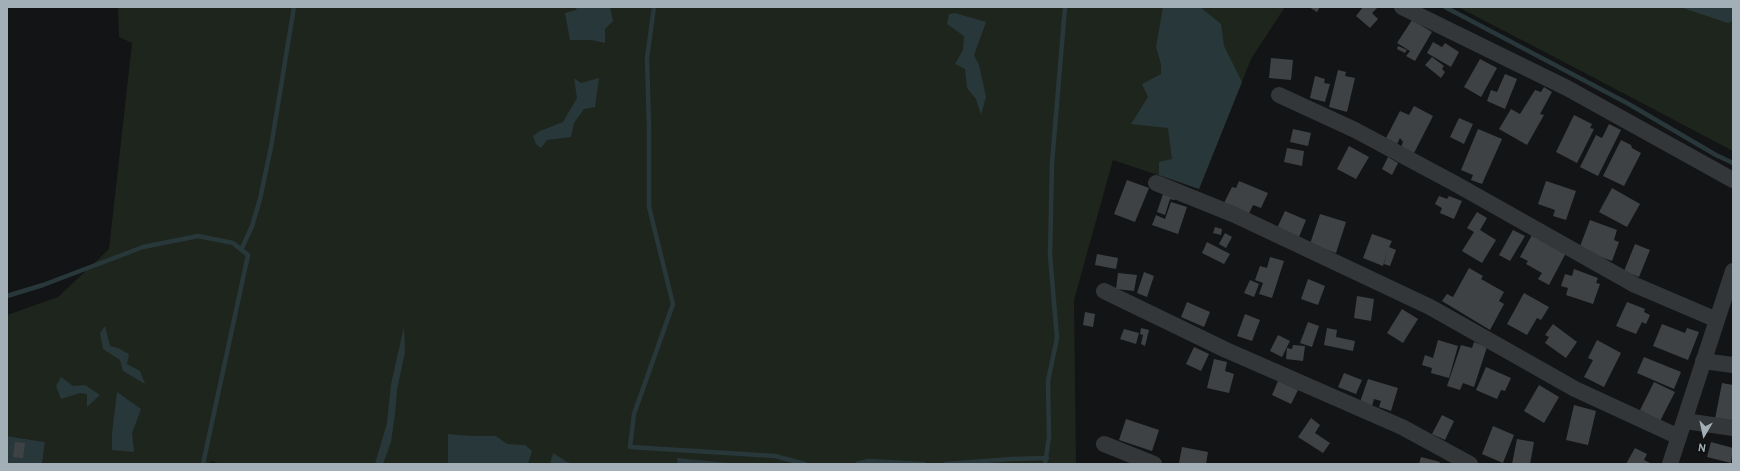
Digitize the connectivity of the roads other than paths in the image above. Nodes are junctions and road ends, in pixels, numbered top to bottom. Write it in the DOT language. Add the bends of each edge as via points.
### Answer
graph roads {
  1 [pos="1402,7"];
  2 [pos="1279,95"];
  3 [pos="1733,180"];
  4 [pos="1156,183"];
  5 [pos="1733,271"];
  6 [pos="1104,292"];
  7 [pos="1717,320"];
  8 [pos="1703,361"];
  9 [pos="1733,365"];
  10 [pos="1685,421"];
  11 [pos="1733,428"];
  12 [pos="1679,437"];
  13 [pos="1104,444"];
  14 [pos="1154,464"];
  15 [pos="1470,464"];
  16 [pos="1670,464"];
  1 -- 3 [label="street" via="1567,88"];
  2 -- 7 [label="street" via="1355,130 1635,285"];
  4 -- 12 [label="street" via="1235,215 1430,306 1575,389"];
  5 -- 7 [label="street"];
  6 -- 15 [label="street" via="1226,350 1402,427"];
  7 -- 8 [label="street"];
  8 -- 9 [label="street"];
  8 -- 10 [label="street"];
  10 -- 11 [label="street"];
  10 -- 12 [label="street"];
  12 -- 16 [label="street"];
  13 -- 14 [label="street"];
}
